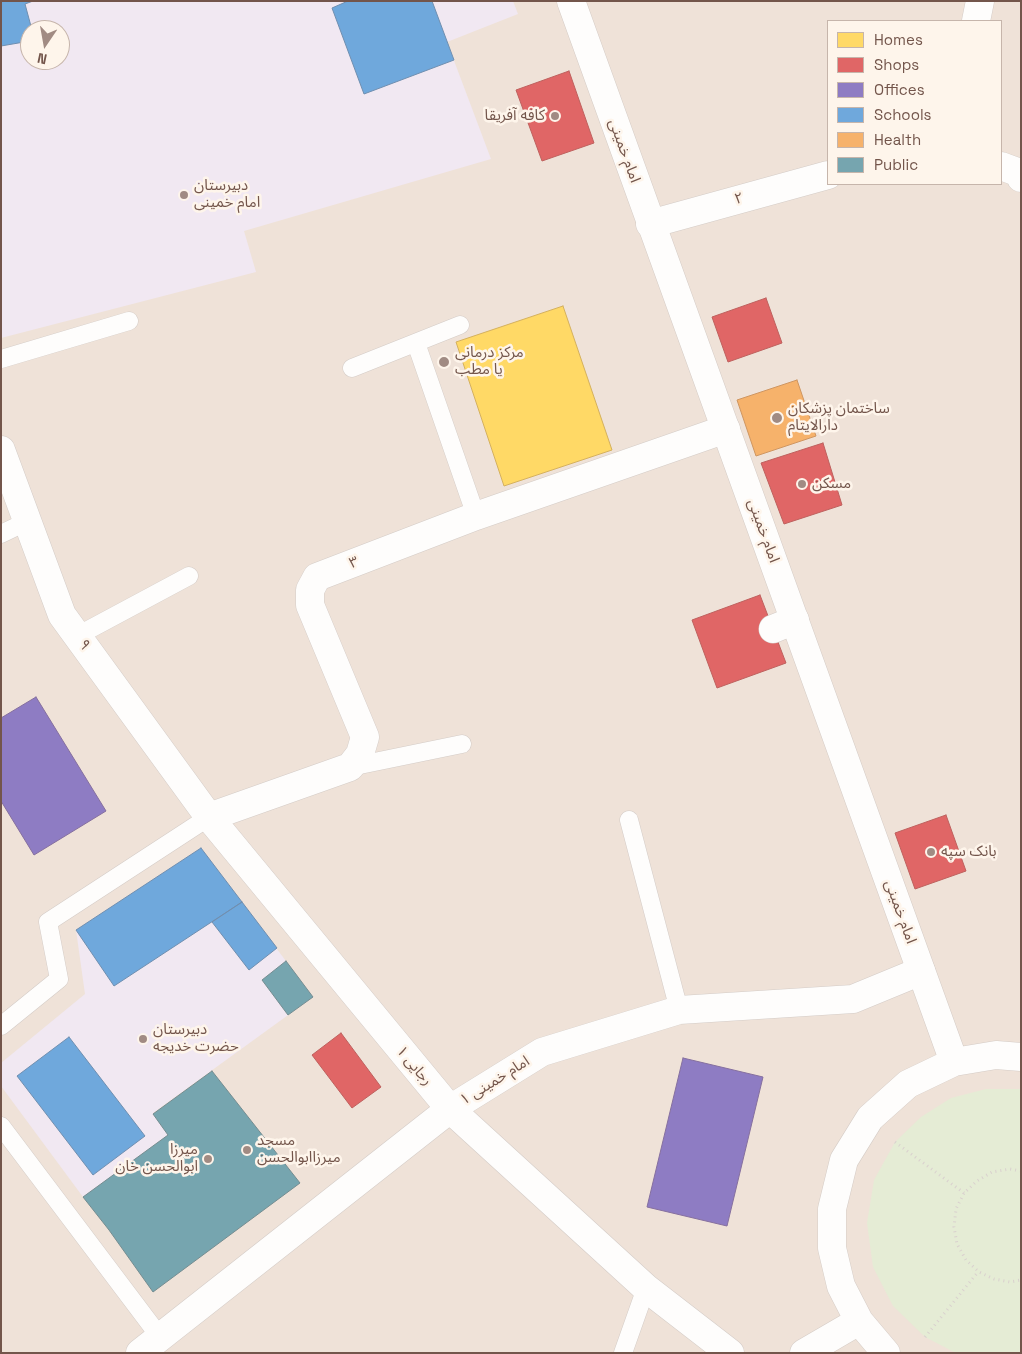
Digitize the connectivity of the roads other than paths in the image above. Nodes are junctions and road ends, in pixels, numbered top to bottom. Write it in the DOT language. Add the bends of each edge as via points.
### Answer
graph roads {
  1 [pos="571,1"];
  2 [pos="980,1"];
  3 [pos="976,20"];
  4 [pos="1002,166"];
  5 [pos="827,175"];
  6 [pos="1021,178"];
  7 [pos="650,224"];
  8 [pos="129,321"];
  9 [pos="460,325"];
  10 [pos="416,342"];
  11 [pos="1,359"];
  12 [pos="352,368"];
  13 [pos="726,429"];
  14 [pos="1,450"];
  15 [pos="476,516"];
  16 [pos="28,521"];
  17 [pos="1,534"];
  18 [pos="189,576"];
  19 [pos="77,636"];
  20 [pos="462,744"];
  21 [pos="350,767"];
  22 [pos="209,817"];
  23 [pos="629,820"];
  24 [pos="921,971"];
  25 [pos="679,1010"];
  26 [pos="1,1026"];
  27 [pos="1021,1056"];
  28 [pos="954,1062"];
  29 [pos="450,1109"];
  30 [pos="1,1126"];
  31 [pos="646,1288"];
  32 [pos="859,1320"];
  33 [pos="150,1345"];
  34 [pos="622,1353"];
  35 [pos="730,1353"];
  36 [pos="804,1353"];
  37 [pos="886,1353"];
  1 -- 7 [label="street, امام خمینی"];
  2 -- 3 [label="street"];
  4 -- 6 [label="street" via="1020,172"];
  5 -- 7 [label="street, ۲"];
  7 -- 13 [label="street, امام خمینی"];
  8 -- 11 [label="lane"];
  9 -- 10 [label="lane"];
  10 -- 12 [label="lane"];
  10 -- 15 [label="lane"];
  13 -- 15 [label="street, ۳"];
  13 -- 24 [label="street, امام خمینی" via="784,625"];
  14 -- 16 [label="street, ۹"];
  15 -- 21 [label="street, ۳" via="317,577 310,590 310,605 365,737 360,754"];
  16 -- 17 [label="lane"];
  16 -- 19 [label="street, ۹" via="62,616"];
  18 -- 19 [label="lane"];
  19 -- 22 [label="street, ۹"];
  20 -- 21 [label="lane"];
  21 -- 22 [label="street"];
  22 -- 26 [label="lane" via="48,922 59,979"];
  22 -- 29 [label="street, رجایی ۱"];
  23 -- 25 [label="lane"];
  24 -- 25 [label="street, امام خمینی ۱" via="853,999"];
  24 -- 28 [label="street, امام خمینی"];
  25 -- 29 [label="street, امام خمینی ۱" via="542,1052"];
  27 -- 28 [label="street" via="996,1055"];
  28 -- 32 [label="street" via="908,1084 870,1118 844,1160 832,1210 832,1248 841,1286"];
  29 -- 31 [label="street, رجایی ۱"];
  29 -- 33 [label="street, امام خمینی ۱"];
  30 -- 33 [label="lane"];
  31 -- 34 [label="lane"];
  31 -- 35 [label="street, رجایی ۱"];
  32 -- 36 [label="street"];
  32 -- 37 [label="street"];
}
